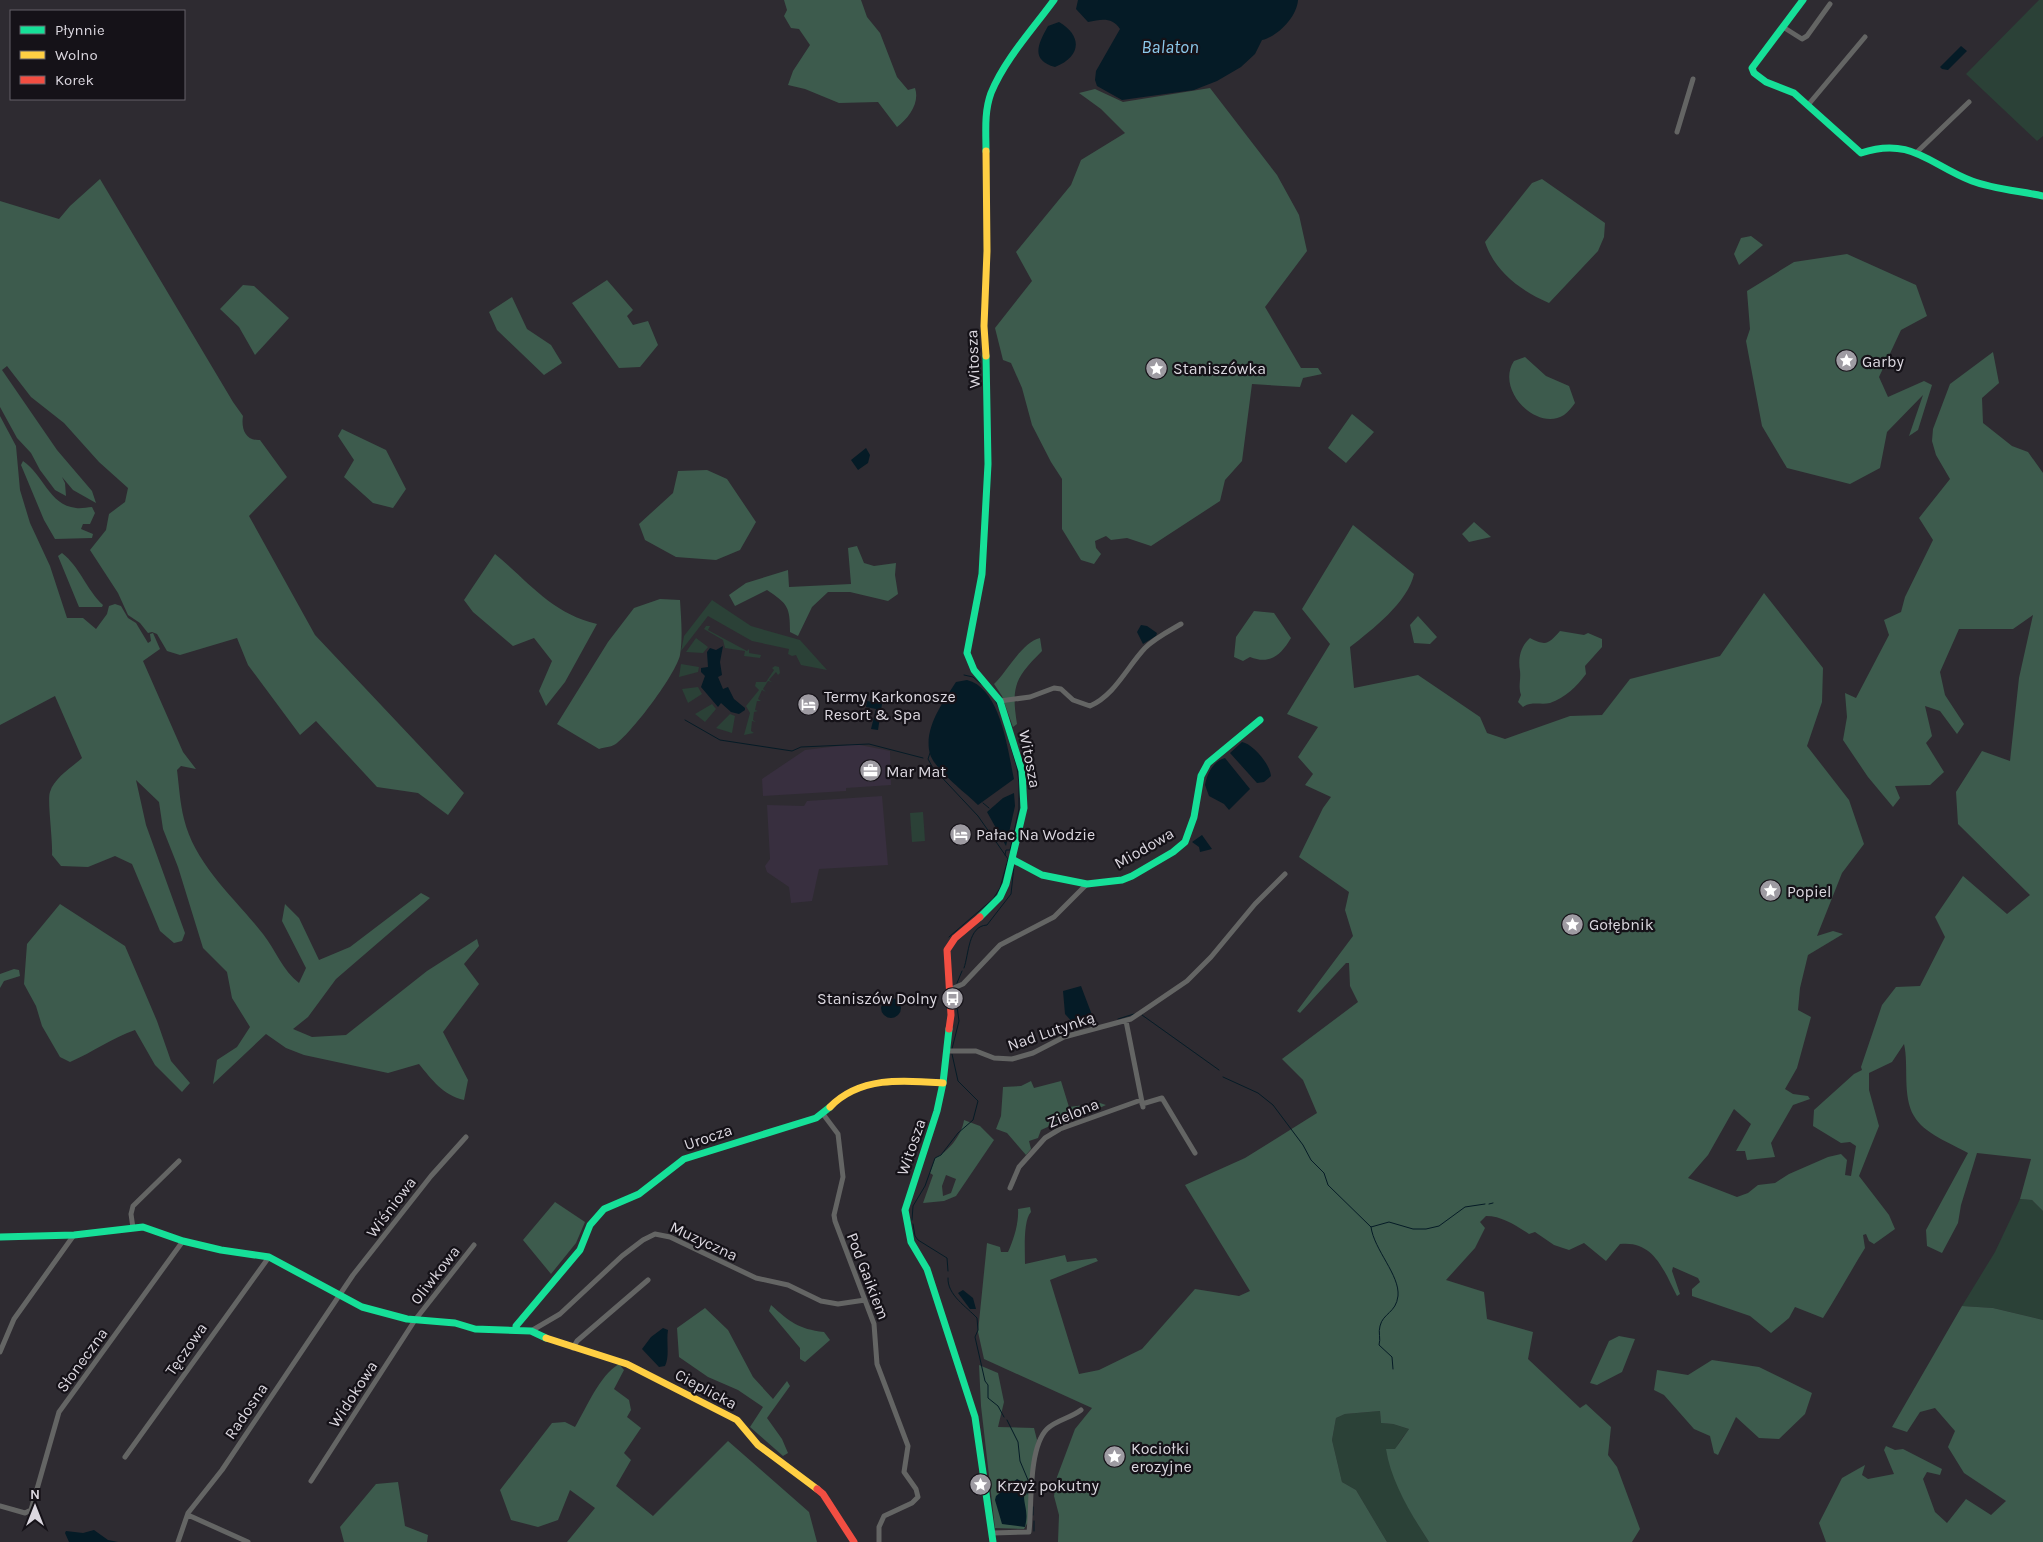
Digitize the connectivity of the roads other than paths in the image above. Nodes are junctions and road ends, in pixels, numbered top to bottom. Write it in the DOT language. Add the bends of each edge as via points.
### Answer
graph roads {
  1 [pos="1054,0"];
  2 [pos="1803,0"];
  3 [pos="1830,4"];
  4 [pos="1783,27"];
  5 [pos="1865,37"];
  6 [pos="1693,79"];
  7 [pos="1970,102"];
  8 [pos="1808,105"];
  9 [pos="1677,132"];
  10 [pos="1916,153"];
  11 [pos="2043,196"];
  12 [pos="1181,624"];
  13 [pos="1000,701"];
  14 [pos="1260,720"];
  15 [pos="1012,859"];
  16 [pos="1285,874"];
  17 [pos="1087,884"];
  18 [pos="949,990"];
  19 [pos="1126,1021"];
  20 [pos="947,1051"];
  21 [pos="943,1084"];
  22 [pos="1142,1103"];
  23 [pos="823,1114"];
  24 [pos="466,1137"];
  25 [pos="1195,1152"];
  26 [pos="179,1162"];
  27 [pos="1010,1188"];
  28 [pos="133,1228"];
  29 [pos="74,1234"];
  30 [pos="0,1237"];
  31 [pos="184,1241"];
  32 [pos="474,1245"];
  33 [pos="268,1257"];
  34 [pos="648,1280"];
  35 [pos="340,1295"];
  36 [pos="866,1300"];
  37 [pos="416,1320"];
  38 [pos="517,1330"];
  39 [pos="531,1331"];
  40 [pos="573,1348"];
  41 [pos="0,1352"];
  42 [pos="1081,1410"];
  43 [pos="125,1457"];
  44 [pos="311,1481"];
  45 [pos="0,1506"];
  46 [pos="188,1515"];
  47 [pos="993,1533"];
  48 [pos="178,1542"];
  49 [pos="248,1542"];
  50 [pos="854,1542"];
  51 [pos="879,1542"];
  52 [pos="993,1542"];
  1 -- 13 [label="street, Witosza" via="1006,66 991,94 986,116 984,326 988,464 982,574 967,653 970,664"];
  2 -- 4 [label="street"];
  3 -- 4 [label="street" via="1802,39"];
  4 -- 8 [label="street" via="1752,68 1766,82 1789,90"];
  5 -- 8 [label="street"];
  6 -- 9 [label="street"];
  7 -- 10 [label="street"];
  8 -- 10 [label="street" via="1861,153 1890,146"];
  10 -- 11 [label="street" via="1972,181"];
  12 -- 13 [label="street" via="1146,647 1113,689 1090,706 1054,688 1030,697"];
  13 -- 15 [label="street, Witosza" via="1024,785 1024,808"];
  14 -- 17 [label="street, Miodowa" via="1208,762 1197,789 1190,831 1179,848 1128,878"];
  15 -- 17 [label="street, Miodowa" via="1042,875"];
  15 -- 18 [label="street, Witosza" via="1000,897 955,938 947,950"];
  16 -- 19 [label="street, Nad Lutynką" via="1187,980"];
  17 -- 18 [label="street" via="1054,917 1000,945 963,984"];
  18 -- 20 [label="street, Witosza" via="951,1015"];
  19 -- 20 [label="street, Nad Lutynką" via="1064,1037 1033,1053 1012,1059 994,1058 976,1051"];
  19 -- 22 [label="street"];
  20 -- 21 [label="street, Witosza"];
  21 -- 23 [label="street, Urocza" via="894,1080 871,1083 843,1095"];
  21 -- 47 [label="street, Witosza" via="938,1111 908,1195 906,1223 911,1242 930,1276 975,1417"];
  22 -- 25 [label="street, Zielona" via="1157,1098 1164,1101"];
  22 -- 27 [label="street, Zielona" via="1060,1129 1045,1138 1020,1167"];
  23 -- 36 [label="street, Pod Gaikiem" via="838,1134 843,1177 835,1221"];
  23 -- 38 [label="street, Urocza" via="684,1159 639,1194 604,1209 590,1225 580,1250 516,1326"];
  24 -- 35 [label="street, Wiśniowa" via="431,1176"];
  26 -- 28 [label="street" via="133,1206"];
  28 -- 29 [label="street"];
  28 -- 31 [label="street" via="152,1228"];
  29 -- 30 [label="street"];
  29 -- 41 [label="street" via="14,1319"];
  31 -- 33 [label="street"];
  31 -- 45 [label="street, Słoneczna" via="59,1412 31,1510 25,1513"];
  32 -- 37 [label="street, Oliwkowa"];
  33 -- 35 [label="street"];
  33 -- 43 [label="street, Tęczowa"];
  34 -- 40 [label="street"];
  35 -- 37 [label="street" via="362,1307"];
  35 -- 46 [label="street, Radosna"];
  36 -- 39 [label="street, Muzyczna" via="838,1304 821,1301 788,1286 756,1278 670,1237 655,1234 622,1256 560,1314"];
  36 -- 51 [label="street, Pod Gaikiem" via="876,1332 876,1358 881,1378 908,1446 904,1472 918,1497 884,1516 879,1527"];
  37 -- 38 [label="street" via="455,1323 475,1329"];
  37 -- 44 [label="street, Widokowa"];
  38 -- 39 [label="street"];
  39 -- 40 [label="street, Cieplicka"];
  40 -- 50 [label="street, Cieplicka" via="627,1364 737,1420 758,1445 823,1494"];
  42 -- 47 [label="street" via="1050,1426 1042,1437 1034,1476 1029,1532"];
  46 -- 48 [label="street, Radosna"];
  46 -- 49 [label="street"];
  47 -- 52 [label="street, Witosza"];
}
